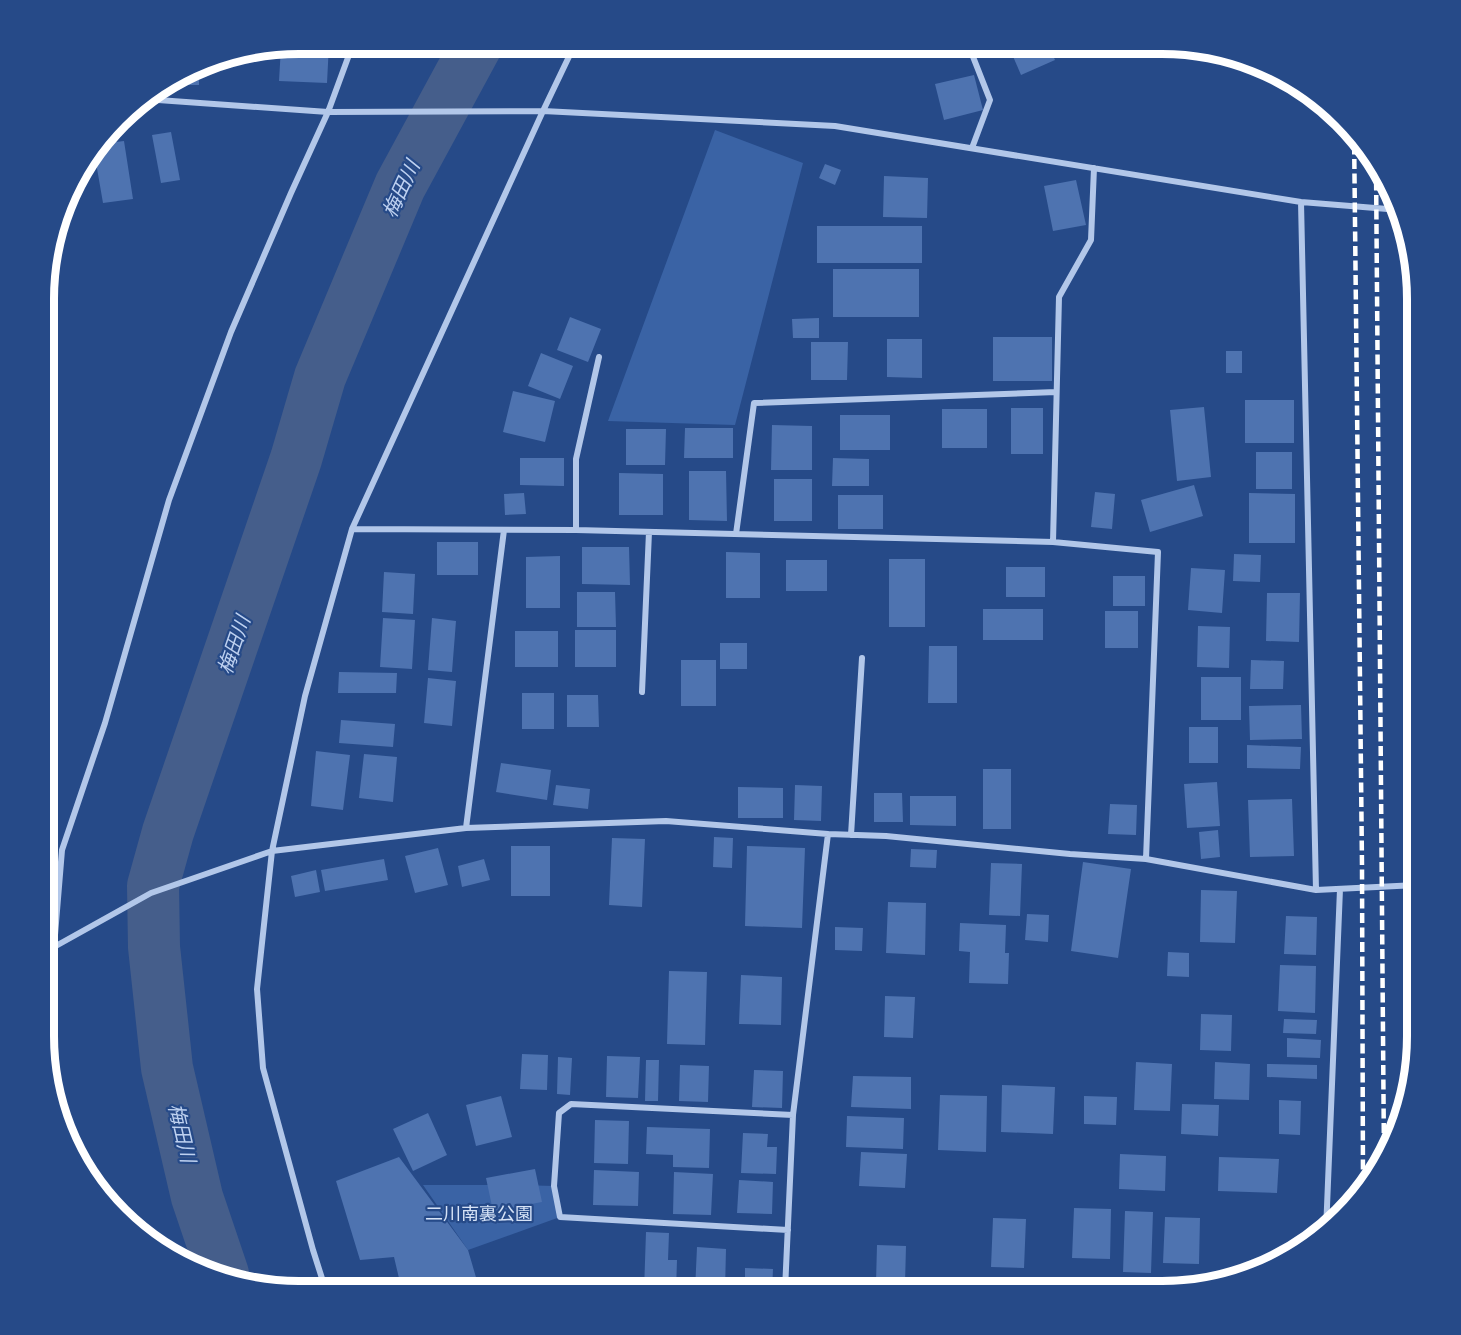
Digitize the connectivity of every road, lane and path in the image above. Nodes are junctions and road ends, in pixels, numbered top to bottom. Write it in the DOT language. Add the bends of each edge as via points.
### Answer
graph roads {
  1 [pos="349,54"];
  2 [pos="570,54"];
  3 [pos="972,54"];
  4 [pos="157,100"];
  5 [pos="543,111"];
  6 [pos="328,112"];
  7 [pos="972,148"];
  8 [pos="1094,168"];
  9 [pos="1302,202"];
  10 [pos="1390,209"];
  11 [pos="599,357"];
  12 [pos="1056,392"];
  13 [pos="352,529"];
  14 [pos="504,530"];
  15 [pos="576,530"];
  16 [pos="649,532"];
  17 [pos="736,534"];
  18 [pos="1053,542"];
  19 [pos="862,658"];
  20 [pos="642,692"];
  21 [pos="466,828"];
  22 [pos="828,834"];
  23 [pos="851,835"];
  24 [pos="272,851"];
  25 [pos="1146,859"];
  26 [pos="1407,886"];
  27 [pos="1340,889"];
  28 [pos="1316,890"];
  29 [pos="54,947"];
  30 [pos="793,1115"];
  31 [pos="1327,1217"];
  32 [pos="788,1230"];
  33 [pos="323,1281"];
  34 [pos="785,1281"];
  1 -- 6 [label="street"];
  2 -- 5 [label="street"];
  3 -- 7 [label="street" via="990,100"];
  4 -- 6 [label="street"];
  5 -- 6 [label="street"];
  5 -- 7 [label="street" via="835,126"];
  5 -- 13 [label="street"];
  6 -- 29 [label="street" via="231,332 169,501 105,723 62,850"];
  7 -- 8 [label="street"];
  8 -- 9 [label="street"];
  8 -- 12 [label="street" via="1091,240 1059,297"];
  9 -- 10 [label="street"];
  9 -- 28 [label="street"];
  11 -- 15 [label="street" via="576,459"];
  12 -- 17 [label="street" via="754,403"];
  12 -- 18 [label="street"];
  13 -- 14 [label="street"];
  13 -- 24 [label="street" via="305,696"];
  14 -- 15 [label="street"];
  14 -- 21 [label="street"];
  15 -- 16 [label="street"];
  16 -- 17 [label="street"];
  16 -- 20 [label="street"];
  17 -- 18 [label="street"];
  18 -- 25 [label="street" via="1158,552"];
  19 -- 23 [label="street"];
  21 -- 22 [label="street" via="666,821"];
  21 -- 24 [label="street"];
  22 -- 23 [label="street"];
  22 -- 30 [label="street"];
  23 -- 25 [label="street"];
  24 -- 29 [label="street" via="151,893"];
  24 -- 33 [label="street" via="257,989 263,1068"];
  25 -- 28 [label="street"];
  26 -- 27 [label="street"];
  27 -- 28 [label="street"];
  27 -- 31 [label="street"];
  30 -- 32 [label="street"];
  30 -- 32 [label="street" via="571,1104 559,1113 554,1186 560,1217"];
  32 -- 34 [label="street"];
}
